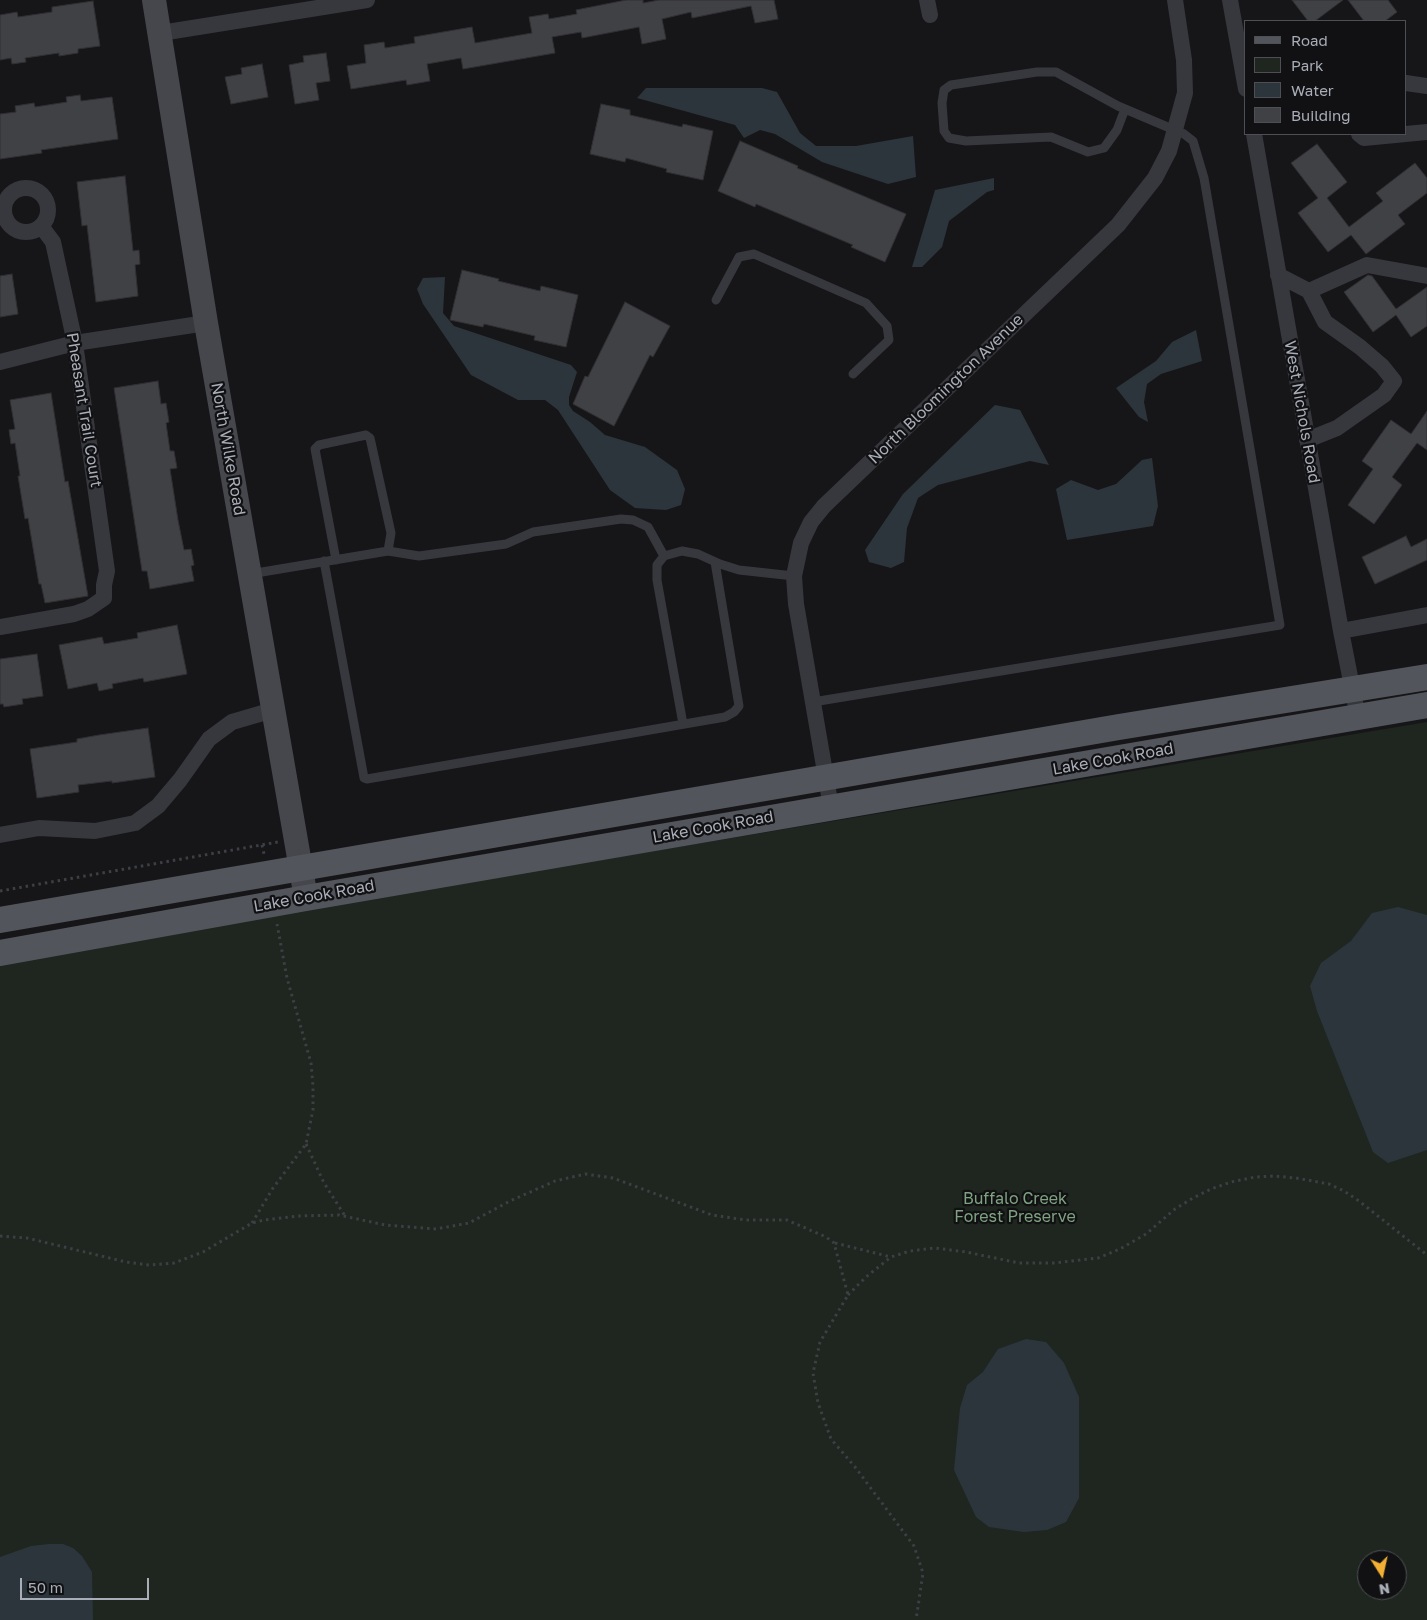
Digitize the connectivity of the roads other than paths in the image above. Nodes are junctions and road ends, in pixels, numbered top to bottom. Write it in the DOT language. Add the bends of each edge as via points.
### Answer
graph roads {
  1 [pos="154,0"];
  2 [pos="367,0"];
  3 [pos="1175,0"];
  4 [pos="1230,0"];
  5 [pos="160,33"];
  6 [pos="1244,78"];
  7 [pos="1407,84"];
  8 [pos="1427,86"];
  9 [pos="1125,109"];
  10 [pos="1175,131"];
  11 [pos="1427,132"];
  12 [pos="1407,134"];
  13 [pos="1254,135"];
  14 [pos="1360,135"];
  15 [pos="1396,135"];
  16 [pos="41,226"];
  17 [pos="1278,275"];
  18 [pos="1427,276"];
  19 [pos="1308,291"];
  20 [pos="716,300"];
  21 [pos="206,323"];
  22 [pos="75,344"];
  23 [pos="0,362"];
  24 [pos="853,374"];
  25 [pos="1308,440"];
  26 [pos="388,551"];
  27 [pos="664,556"];
  28 [pos="336,560"];
  29 [pos="324,561"];
  30 [pos="715,562"];
  31 [pos="249,574"];
  32 [pos="794,576"];
  33 [pos="1427,615"];
  34 [pos="0,627"];
  35 [pos="1341,631"];
  36 [pos="1427,677"];
  37 [pos="1352,689"];
  38 [pos="813,702"];
  39 [pos="1427,705"];
  40 [pos="273,710"];
  41 [pos="1358,717"];
  42 [pos="683,724"];
  43 [pos="826,778"];
  44 [pos="831,807"];
  45 [pos="0,835"];
  46 [pos="301,867"];
  47 [pos="306,898"];
  48 [pos="0,920"];
  49 [pos="0,952"];
  1 -- 5 [label="street, North Wilke Road"];
  2 -- 5 [label="street"];
  3 -- 10 [label="street, North Bloomington Avenue" via="1184,60 1185,93"];
  4 -- 6 [label="street"];
  5 -- 21 [label="street, North Wilke Road"];
  7 -- 8 [label="street"];
  9 -- 9 [label="lane" via="1056,72 951,85 944,90 942,103 944,131 950,138 966,141 1052,137 1088,152 1104,148 1117,130"];
  9 -- 10 [label="lane"];
  10 -- 32 [label="street, North Bloomington Avenue" via="1156,178 1118,225 824,506 801,543"];
  10 -- 38 [label="lane" via="1193,141 1204,178 1280,625"];
  11 -- 12 [label="street"];
  13 -- 17 [label="street, West Nichols Road"];
  14 -- 15 [label="street" via="1364,138"];
  16 -- 22 [label="street, Pheasant Trail Court" via="53,242"];
  17 -- 19 [label="street"];
  17 -- 25 [label="street, West Nichols Road"];
  18 -- 19 [label="street" via="1367,265"];
  19 -- 25 [label="street" via="1325,322 1360,347 1394,381 1384,395 1337,428"];
  20 -- 24 [label="lane" via="739,257 754,254 866,303 887,326 889,340"];
  21 -- 22 [label="street"];
  21 -- 31 [label="street, North Wilke Road"];
  22 -- 23 [label="street"];
  22 -- 34 [label="street, Pheasant Trail Court" via="107,571 104,598 74,614"];
  25 -- 35 [label="street, West Nichols Road"];
  26 -- 27 [label="lane" via="419,556 438,554 506,544 533,532 621,519 648,527"];
  26 -- 28 [label="lane"];
  26 -- 28 [label="lane" via="391,533 370,438 366,435 319,445 315,449"];
  27 -- 30 [label="lane" via="682,551"];
  27 -- 42 [label="lane" via="657,565 657,580"];
  28 -- 29 [label="lane"];
  29 -- 31 [label="lane"];
  29 -- 42 [label="lane" via="364,778"];
  30 -- 32 [label="lane" via="738,570"];
  30 -- 42 [label="lane" via="739,706 725,717"];
  31 -- 40 [label="street, North Wilke Road"];
  32 -- 38 [label="street, North Bloomington Avenue"];
  33 -- 35 [label="street"];
  35 -- 37 [label="street, West Nichols Road"];
  36 -- 37 [label="main road, Lake Cook Road"];
  37 -- 41 [label="street, West Nichols Road"];
  37 -- 43 [label="main road, Lake Cook Road"];
  38 -- 43 [label="street, North Bloomington Avenue"];
  39 -- 41 [label="main road, Lake Cook Road"];
  40 -- 45 [label="street" via="232,722 209,739 158,806 135,823 95,831 39,828"];
  40 -- 46 [label="street, North Wilke Road"];
  41 -- 44 [label="main road, Lake Cook Road"];
  43 -- 44 [label="street, North Bloomington Avenue"];
  43 -- 46 [label="main road, Lake Cook Road"];
  44 -- 47 [label="main road, Lake Cook Road"];
  46 -- 47 [label="street, North Wilke Road"];
  46 -- 48 [label="main road, Lake Cook Road"];
  47 -- 49 [label="main road, Lake Cook Road"];
}
